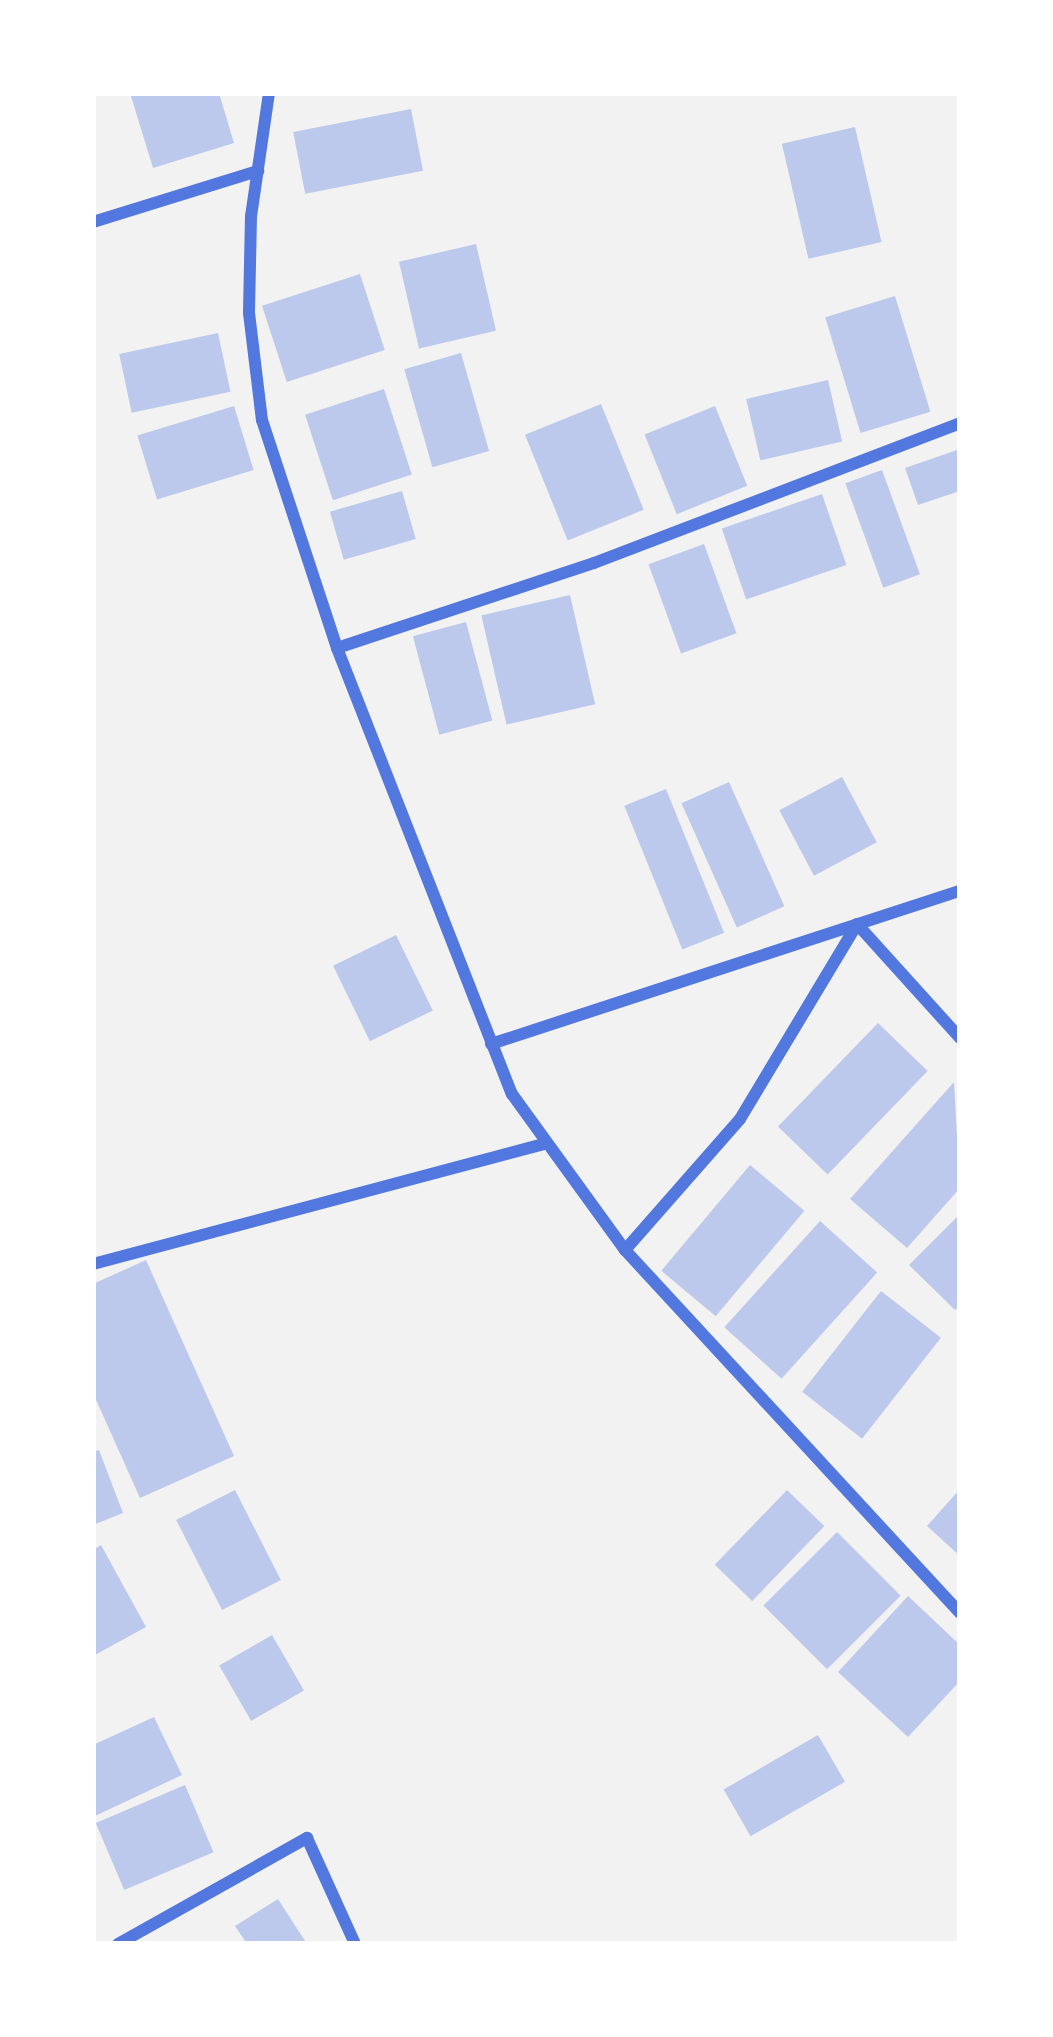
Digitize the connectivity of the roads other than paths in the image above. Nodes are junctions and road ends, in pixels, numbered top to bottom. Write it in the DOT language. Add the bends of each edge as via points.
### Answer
graph roads {
  1 [pos="269,93"];
  2 [pos="258,171"];
  3 [pos="93,222"];
  4 [pos="960,423"];
  5 [pos="337,648"];
  6 [pos="960,891"];
  7 [pos="857,924"];
  8 [pos="960,1037"];
  9 [pos="491,1045"];
  10 [pos="545,1144"];
  11 [pos="625,1250"];
  12 [pos="93,1264"];
  13 [pos="960,1613"];
  14 [pos="118,1944"];
  15 [pos="355,1944"];
  1 -- 2 [label="street"];
  2 -- 3 [label="street"];
  2 -- 5 [label="street" via="249,313 262,420"];
  4 -- 5 [label="street" via="593,563"];
  5 -- 9 [label="street"];
  6 -- 7 [label="street"];
  7 -- 8 [label="street"];
  7 -- 9 [label="street"];
  7 -- 11 [label="street" via="740,1119"];
  9 -- 10 [label="street"];
  10 -- 11 [label="street"];
  10 -- 12 [label="street"];
  11 -- 13 [label="street"];
  14 -- 15 [label="street" via="307,1838"];
}
